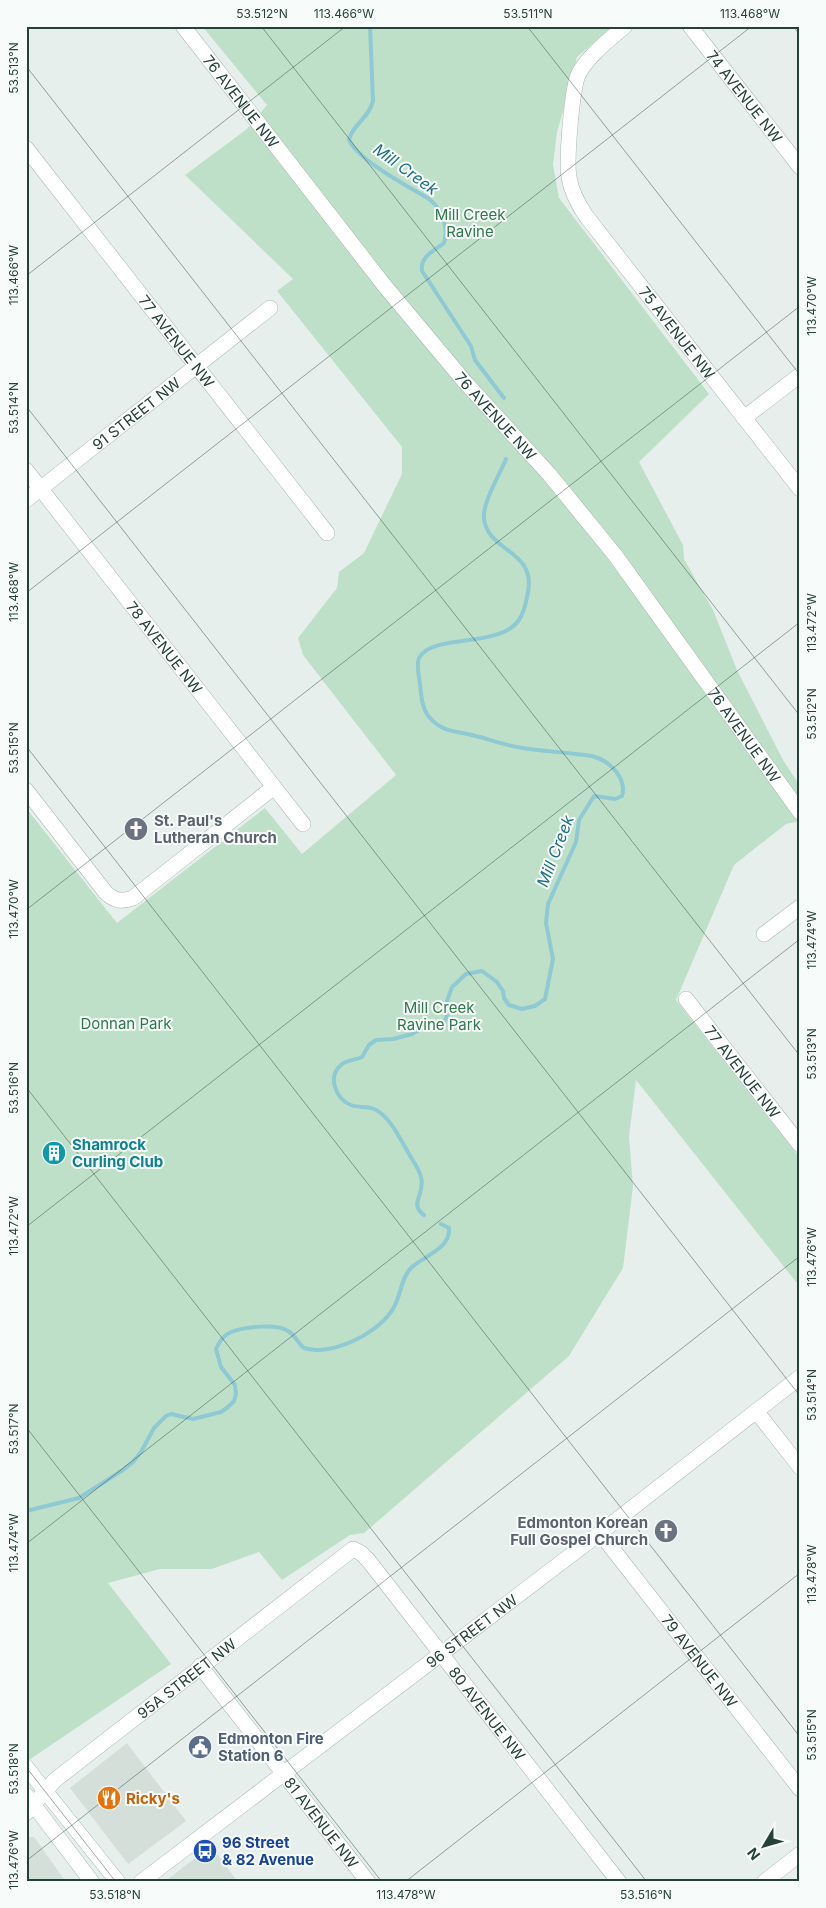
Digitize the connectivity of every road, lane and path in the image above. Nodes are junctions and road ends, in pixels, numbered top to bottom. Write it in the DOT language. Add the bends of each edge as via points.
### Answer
graph roads {
  1 [pos="183,26"];
  2 [pos="625,26"];
  3 [pos="690,26"];
  4 [pos="26,148"];
  5 [pos="800,166"];
  6 [pos="270,308"];
  7 [pos="196,366"];
  8 [pos="800,375"];
  9 [pos="744,418"];
  10 [pos="26,470"];
  11 [pos="41,489"];
  12 [pos="800,489"];
  13 [pos="26,500"];
  14 [pos="327,533"];
  15 [pos="274,787"];
  16 [pos="26,790"];
  17 [pos="800,812"];
  18 [pos="303,824"];
  19 [pos="800,907"];
  20 [pos="764,934"];
  21 [pos="686,999"];
  22 [pos="800,1145"];
  23 [pos="800,1377"];
  24 [pos="756,1411"];
  25 [pos="800,1467"];
  26 [pos="600,1533"];
  27 [pos="353,1549"];
  28 [pos="441,1652"];
  29 [pos="200,1666"];
  30 [pos="26,1767"];
  31 [pos="283,1773"];
  32 [pos="800,1790"];
  33 [pos="46,1791"];
  34 [pos="29,1804"];
  35 [pos="800,1854"];
  36 [pos="92,1882"];
  37 [pos="118,1882"];
  38 [pos="140,1882"];
  39 [pos="368,1882"];
  40 [pos="619,1882"];
  41 [pos="764,1882"];
  1 -- 17 [label="street, 76 AVENUE NW" via="384,285 465,382 549,474 614,555"];
  2 -- 9 [label="street, 75 AVENUE NW" via="598,50 577,78 568,170 573,193 586,216"];
  3 -- 5 [label="street, 74 AVENUE NW"];
  4 -- 7 [label="street, 77 AVENUE NW"];
  6 -- 7 [label="street, 91 STREET NW"];
  7 -- 11 [label="street, 91 STREET NW"];
  7 -- 14 [label="street, 77 AVENUE NW"];
  8 -- 9 [label="street"];
  9 -- 12 [label="street, 75 AVENUE NW"];
  10 -- 11 [label="street, 78 AVENUE NW"];
  11 -- 13 [label="street, 91 STREET NW"];
  11 -- 15 [label="street, 78 AVENUE NW"];
  15 -- 16 [label="street" via="133,898 122,901 106,893"];
  15 -- 18 [label="street, 78 AVENUE NW"];
  19 -- 20 [label="street"];
  21 -- 22 [label="street, 77 AVENUE NW"];
  23 -- 24 [label="street, 96 STREET NW"];
  24 -- 25 [label="street"];
  24 -- 26 [label="street, 96 STREET NW"];
  26 -- 28 [label="street, 96 STREET NW"];
  26 -- 32 [label="street, 79 AVENUE NW"];
  27 -- 28 [label="street, 80 AVENUE NW" via="368,1560"];
  27 -- 29 [label="street, 95A STREET NW"];
  28 -- 31 [label="street, 96 STREET NW"];
  28 -- 40 [label="street, 80 AVENUE NW"];
  29 -- 31 [label="street, 81 AVENUE NW"];
  29 -- 33 [label="street, 95A STREET NW" via="55,1780"];
  30 -- 33 [label="street"];
  31 -- 38 [label="street, 96 STREET NW"];
  31 -- 39 [label="street, 81 AVENUE NW"];
  33 -- 34 [label="street, 95A STREET NW"];
  33 -- 37 [label="street"];
  34 -- 36 [label="street"];
  35 -- 41 [label="street"];
}
